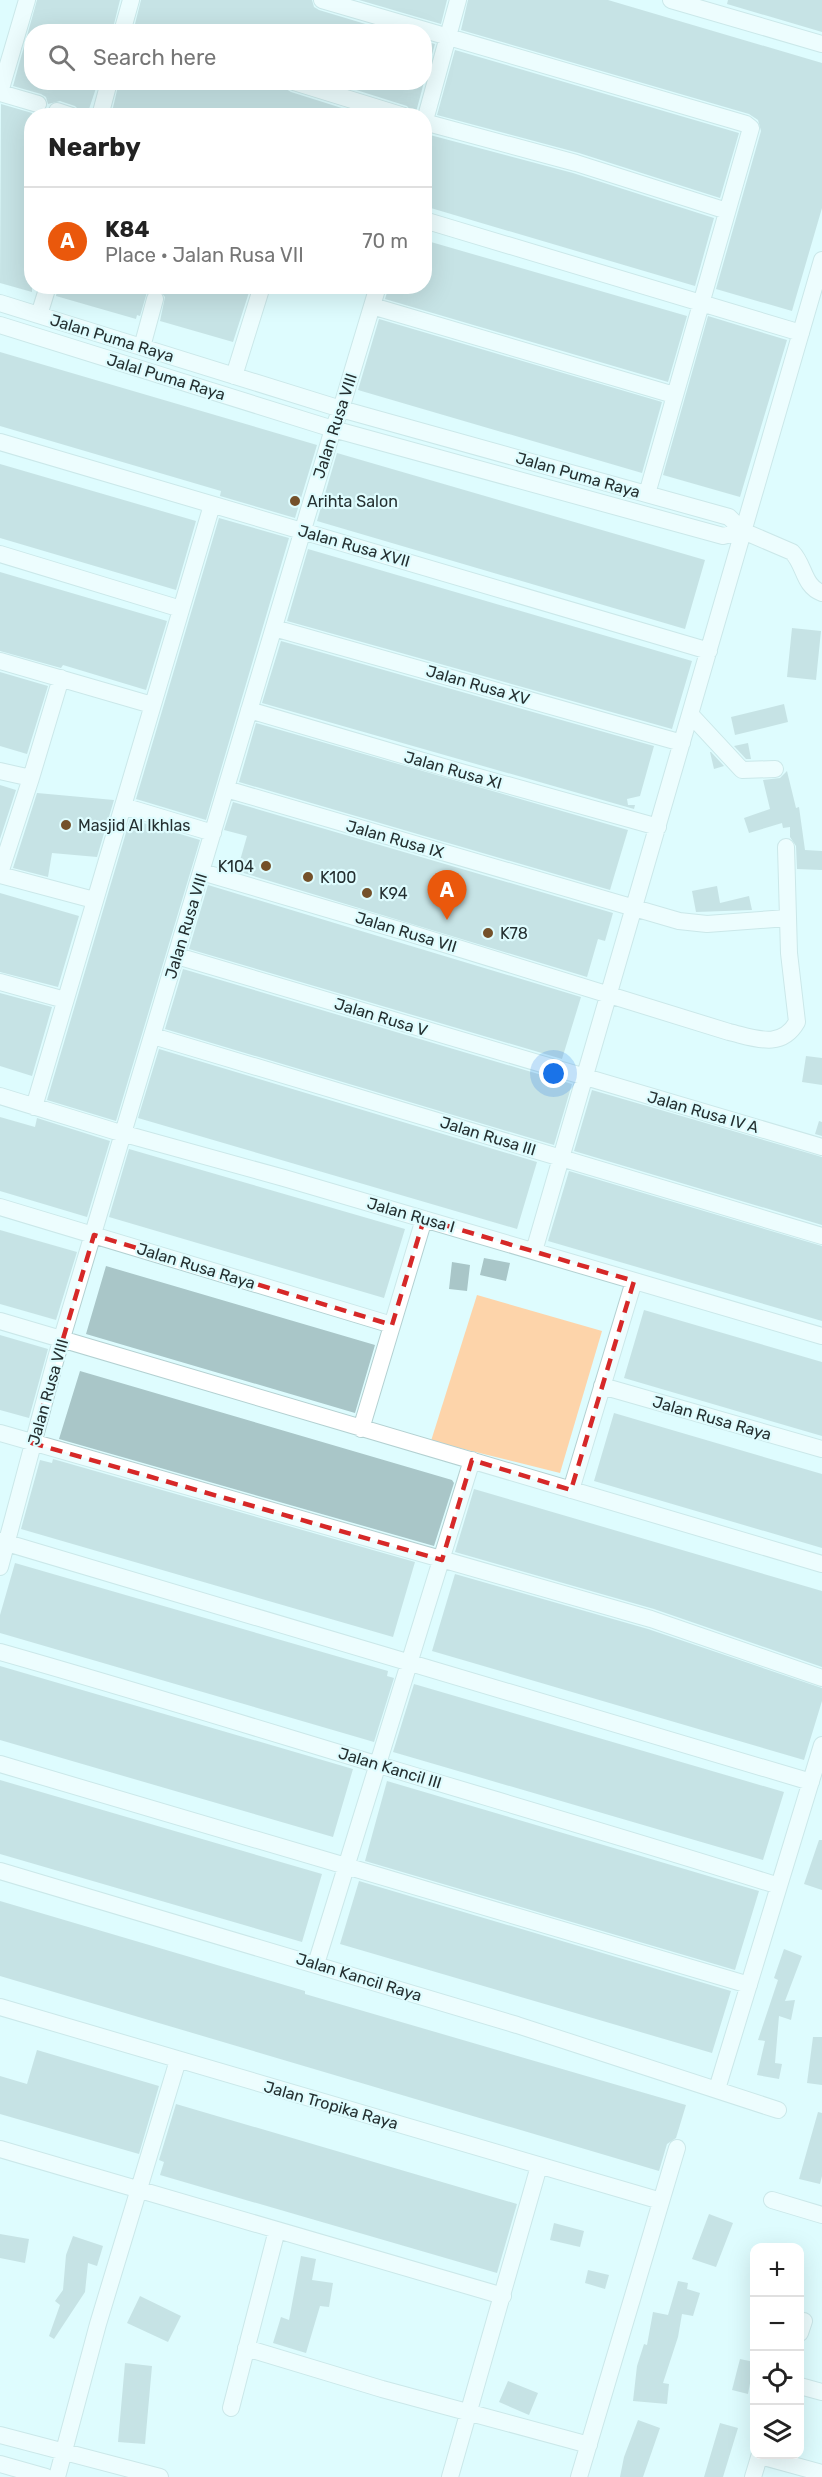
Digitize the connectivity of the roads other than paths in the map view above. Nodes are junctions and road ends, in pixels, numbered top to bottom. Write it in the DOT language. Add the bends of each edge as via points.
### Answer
graph roads {
  1 [pos="27,0"];
  2 [pos="131,0"];
  3 [pos="322,0"];
  4 [pos="458,0"];
  5 [pos="671,0"];
  6 [pos="125,24"];
  7 [pos="406,24"];
  8 [pos="432,31"];
  9 [pos="448,36"];
  10 [pos="822,44"];
  11 [pos="107,90"];
  12 [pos="320,90"];
  13 [pos="0,93"];
  14 [pos="38,104"];
  15 [pos="102,108"];
  16 [pos="378,108"];
  17 [pos="429,108"];
  18 [pos="432,124"];
  19 [pos="727,211"];
  20 [pos="432,222"];
  21 [pos="822,260"];
  22 [pos="46,294"];
  23 [pos="157,294"];
  24 [pos="260,294"];
  25 [pos="376,294"];
  26 [pos="0,303"];
  27 [pos="701,303"];
  28 [pos="372,306"];
  29 [pos="39,315"];
  30 [pos="0,325"];
  31 [pos="801,333"];
  32 [pos="142,347"];
  33 [pos="234,376"];
  34 [pos="674,395"];
  35 [pos="341,409"];
  36 [pos="333,429"];
  37 [pos="0,442"];
  38 [pos="647,494"];
  39 [pos="212,505"];
  40 [pos="303,531"];
  41 [pos="743,531"];
  42 [pos="0,554"];
  43 [pos="822,592"];
  44 [pos="181,609"];
  45 [pos="274,628"];
  46 [pos="709,651"];
  47 [pos="0,661"];
  48 [pos="61,678"];
  49 [pos="152,705"];
  50 [pos="249,710"];
  51 [pos="690,714"];
  52 [pos="682,744"];
  53 [pos="775,769"];
  54 [pos="0,771"];
  55 [pos="31,778"];
  56 [pos="226,789"];
  57 [pos="123,806"];
  58 [pos="658,826"];
  59 [pos="213,833"];
  60 [pos="786,847"];
  61 [pos="202,872"];
  62 [pos="0,874"];
  63 [pos="94,900"];
  64 [pos="633,910"];
  65 [pos="787,918"];
  66 [pos="177,956"];
  67 [pos="0,982"];
  68 [pos="609,994"];
  69 [pos="64,1000"];
  70 [pos="153,1036"];
  71 [pos="585,1078"];
  72 [pos="0,1096"];
  73 [pos="34,1107"];
  74 [pos="124,1134"];
  75 [pos="822,1147"];
  76 [pos="562,1158"];
  77 [pos="0,1208"];
  78 [pos="424,1219"];
  79 [pos="94,1235"];
  80 [pos="822,1236"];
  81 [pos="534,1251"];
  82 [pos="634,1281"];
  83 [pos="0,1321"];
  84 [pos="392,1325"];
  85 [pos="822,1336"];
  86 [pos="63,1340"];
  87 [pos="602,1386"];
  88 [pos="361,1429"];
  89 [pos="0,1433"];
  90 [pos="32,1443"];
  91 [pos="822,1449"];
  92 [pos="472,1460"];
  93 [pos="571,1490"];
  94 [pos="4,1542"];
  95 [pos="442,1560"];
  96 [pos="822,1563"];
  97 [pos="0,1567"];
  98 [pos="0,1652"];
  99 [pos="410,1663"];
  100 [pos="822,1678"];
  101 [pos="822,1745"];
  102 [pos="0,1764"];
  103 [pos="378,1765"];
  104 [pos="811,1782"];
  105 [pos="348,1867"];
  106 [pos="0,1871"];
  107 [pos="779,1886"];
  108 [pos="316,1964"];
  109 [pos="749,1985"];
  110 [pos="0,2007"];
  111 [pos="178,2060"];
  112 [pos="717,2089"];
  113 [pos="778,2110"];
  114 [pos="0,2148"];
  115 [pos="677,2148"];
  116 [pos="539,2166"];
  117 [pos="140,2190"];
  118 [pos="772,2200"];
  119 [pos="661,2201"];
  120 [pos="822,2215"];
  121 [pos="277,2230"];
  122 [pos="503,2296"];
  123 [pos="246,2348"];
  124 [pos="804,2387"];
  125 [pos="822,2392"];
  126 [pos="231,2408"];
  127 [pos="470,2412"];
  128 [pos="0,2435"];
  129 [pos="589,2445"];
  130 [pos="64,2452"];
  131 [pos="759,2459"];
  132 [pos="774,2459"];
  133 [pos="0,2464"];
  134 [pos="822,2473"];
  135 [pos="46,2477"];
  136 [pos="57,2477"];
  137 [pos="160,2477"];
  138 [pos="450,2477"];
  139 [pos="579,2477"];
  140 [pos="753,2477"];
  1 -- 13 [label="street"];
  2 -- 6 [label="street"];
  3 -- 7 [label="street"];
  4 -- 9 [label="street"];
  5 -- 10 [label="street"];
  8 -- 9 [label="street"];
  9 -- 17 [label="street"];
  9 -- 19 [label="street" via="749,126 751,133"];
  11 -- 15 [label="street"];
  12 -- 16 [label="street"];
  13 -- 14 [label="street"];
  18 -- 19 [label="street" via="576,163"];
  19 -- 27 [label="street"];
  20 -- 27 [label="street"];
  21 -- 31 [label="street"];
  22 -- 29 [label="street"];
  23 -- 32 [label="street"];
  24 -- 33 [label="street"];
  25 -- 28 [label="street, Jalan Rusa VIII"];
  26 -- 29 [label="street, Jalan Puma Raya"];
  27 -- 31 [label="street"];
  27 -- 34 [label="street"];
  28 -- 34 [label="street"];
  28 -- 35 [label="street, Jalan Rusa VIII"];
  29 -- 32 [label="street, Jalan Puma Raya"];
  30 -- 36 [label="street, Jalal Puma Raya"];
  31 -- 41 [label="street"];
  32 -- 33 [label="street, Jalan Puma Raya"];
  33 -- 35 [label="street, Jalan Puma Raya"];
  34 -- 38 [label="street"];
  35 -- 36 [label="street, Jalan Rusa VIII"];
  35 -- 38 [label="street, Jalan Puma Raya"];
  36 -- 40 [label="street, Jalan Rusa VIII"];
  36 -- 41 [label="street, Jalan Puma Raya" via="723,536"];
  37 -- 39 [label="street, Jalan Rusa XVII"];
  38 -- 41 [label="street, Jalan Puma Raya" via="729,517"];
  39 -- 40 [label="street, Jalan Rusa XVII"];
  39 -- 44 [label="street"];
  40 -- 45 [label="street, Jalan Rusa VIII"];
  40 -- 46 [label="street, Jalan Rusa XVII"];
  41 -- 43 [label="street" via="792,552 809,584"];
  41 -- 46 [label="street"];
  42 -- 44 [label="street"];
  44 -- 49 [label="street"];
  45 -- 50 [label="street, Jalan Rusa VIII"];
  45 -- 52 [label="street, Jalan Rusa XV"];
  46 -- 51 [label="street"];
  47 -- 48 [label="street"];
  48 -- 49 [label="street"];
  48 -- 55 [label="street"];
  49 -- 57 [label="street"];
  50 -- 56 [label="street, Jalan Rusa VIII"];
  50 -- 58 [label="street, Jalan Rusa XI"];
  51 -- 52 [label="street"];
  51 -- 53 [label="street" via="742,770"];
  52 -- 58 [label="street"];
  54 -- 55 [label="street"];
  55 -- 62 [label="street"];
  56 -- 59 [label="street, Jalan Rusa VIII"];
  56 -- 64 [label="street, Jalan Rusa IX"];
  57 -- 59 [label="street"];
  57 -- 63 [label="street"];
  58 -- 64 [label="street"];
  59 -- 61 [label="street, Jalan Rusa VIII"];
  60 -- 65 [label="street"];
  61 -- 66 [label="street, Jalan Rusa VIII"];
  61 -- 68 [label="street, Jalan Rusa VII"];
  62 -- 63 [label="street"];
  63 -- 69 [label="street"];
  64 -- 65 [label="street, Jalan Rusa IX" via="694,924"];
  64 -- 68 [label="street"];
  65 -- 68 [label="street, Jalan Rusa VII" via="797,1022 792,1032 780,1040 770,1042 729,1032"];
  66 -- 70 [label="street, Jalan Rusa VIII"];
  66 -- 71 [label="street, Jalan Rusa V"];
  67 -- 69 [label="street"];
  68 -- 71 [label="street"];
  69 -- 73 [label="street"];
  70 -- 74 [label="street, Jalan Rusa VIII"];
  70 -- 76 [label="street, Jalan Rusa III"];
  71 -- 75 [label="street, Jalan Rusa IV A"];
  71 -- 76 [label="street"];
  72 -- 73 [label="street, Jalan Rusa I"];
  73 -- 74 [label="street, Jalan Rusa I"];
  74 -- 78 [label="street, Jalan Rusa I"];
  74 -- 79 [label="street, Jalan Rusa VIII"];
  76 -- 80 [label="street, Jalan Rusa III"];
  76 -- 81 [label="street"];
  77 -- 79 [label="street, Jalan Rusa Raya"];
  78 -- 81 [label="street, Jalan Rusa I"];
  78 -- 84 [label="street"];
  79 -- 84 [label="street, Jalan Rusa Raya"];
  79 -- 86 [label="street, Jalan Rusa VIII"];
  81 -- 82 [label="street, Jalan Rusa I"];
  82 -- 85 [label="street, Jalan Rusa I"];
  82 -- 87 [label="street"];
  83 -- 86 [label="street"];
  84 -- 88 [label="street"];
  86 -- 88 [label="street"];
  86 -- 90 [label="street, Jalan Rusa VIII"];
  87 -- 91 [label="street, Jalan Rusa Raya"];
  87 -- 93 [label="street"];
  88 -- 92 [label="street"];
  89 -- 90 [label="street"];
  90 -- 94 [label="street, Jalan Rusa VIII"];
  90 -- 95 [label="street"];
  92 -- 93 [label="street"];
  92 -- 95 [label="street"];
  93 -- 96 [label="street"];
  94 -- 97 [label="street, Jalan Rusa VIII"];
  94 -- 99 [label="street"];
  95 -- 99 [label="street"];
  95 -- 100 [label="street" via="651,1619"];
  98 -- 103 [label="street, Jalan Kancil III"];
  99 -- 103 [label="street"];
  99 -- 104 [label="street"];
  101 -- 104 [label="street"];
  102 -- 105 [label="street"];
  103 -- 105 [label="street"];
  103 -- 107 [label="street, Jalan Kancil III"];
  104 -- 107 [label="street"];
  105 -- 108 [label="street"];
  105 -- 109 [label="street"];
  106 -- 108 [label="street, Jalan Kancil Raya"];
  107 -- 109 [label="street"];
  108 -- 112 [label="street, Jalan Kancil Raya"];
  109 -- 112 [label="street"];
  110 -- 111 [label="street, Jalan Tropika Raya"];
  111 -- 116 [label="street, Jalan Tropika Raya"];
  111 -- 117 [label="street"];
  112 -- 113 [label="street, Jalan Kancil Raya"];
  114 -- 117 [label="street"];
  115 -- 119 [label="street"];
  116 -- 119 [label="street, Jalan Tropika Raya"];
  116 -- 122 [label="street"];
  117 -- 121 [label="street"];
  117 -- 130 [label="street" via="98,2324"];
  118 -- 120 [label="street"];
  119 -- 129 [label="street"];
  121 -- 122 [label="street"];
  121 -- 123 [label="street"];
  122 -- 127 [label="street"];
  123 -- 126 [label="street"];
  123 -- 127 [label="street" via="382,2390"];
  124 -- 125 [label="street"];
  127 -- 129 [label="street"];
  127 -- 138 [label="street"];
  128 -- 130 [label="street"];
  129 -- 139 [label="street"];
  130 -- 136 [label="street"];
  130 -- 137 [label="street"];
  131 -- 140 [label="street"];
  132 -- 134 [label="street"];
  133 -- 135 [label="street"];
}
